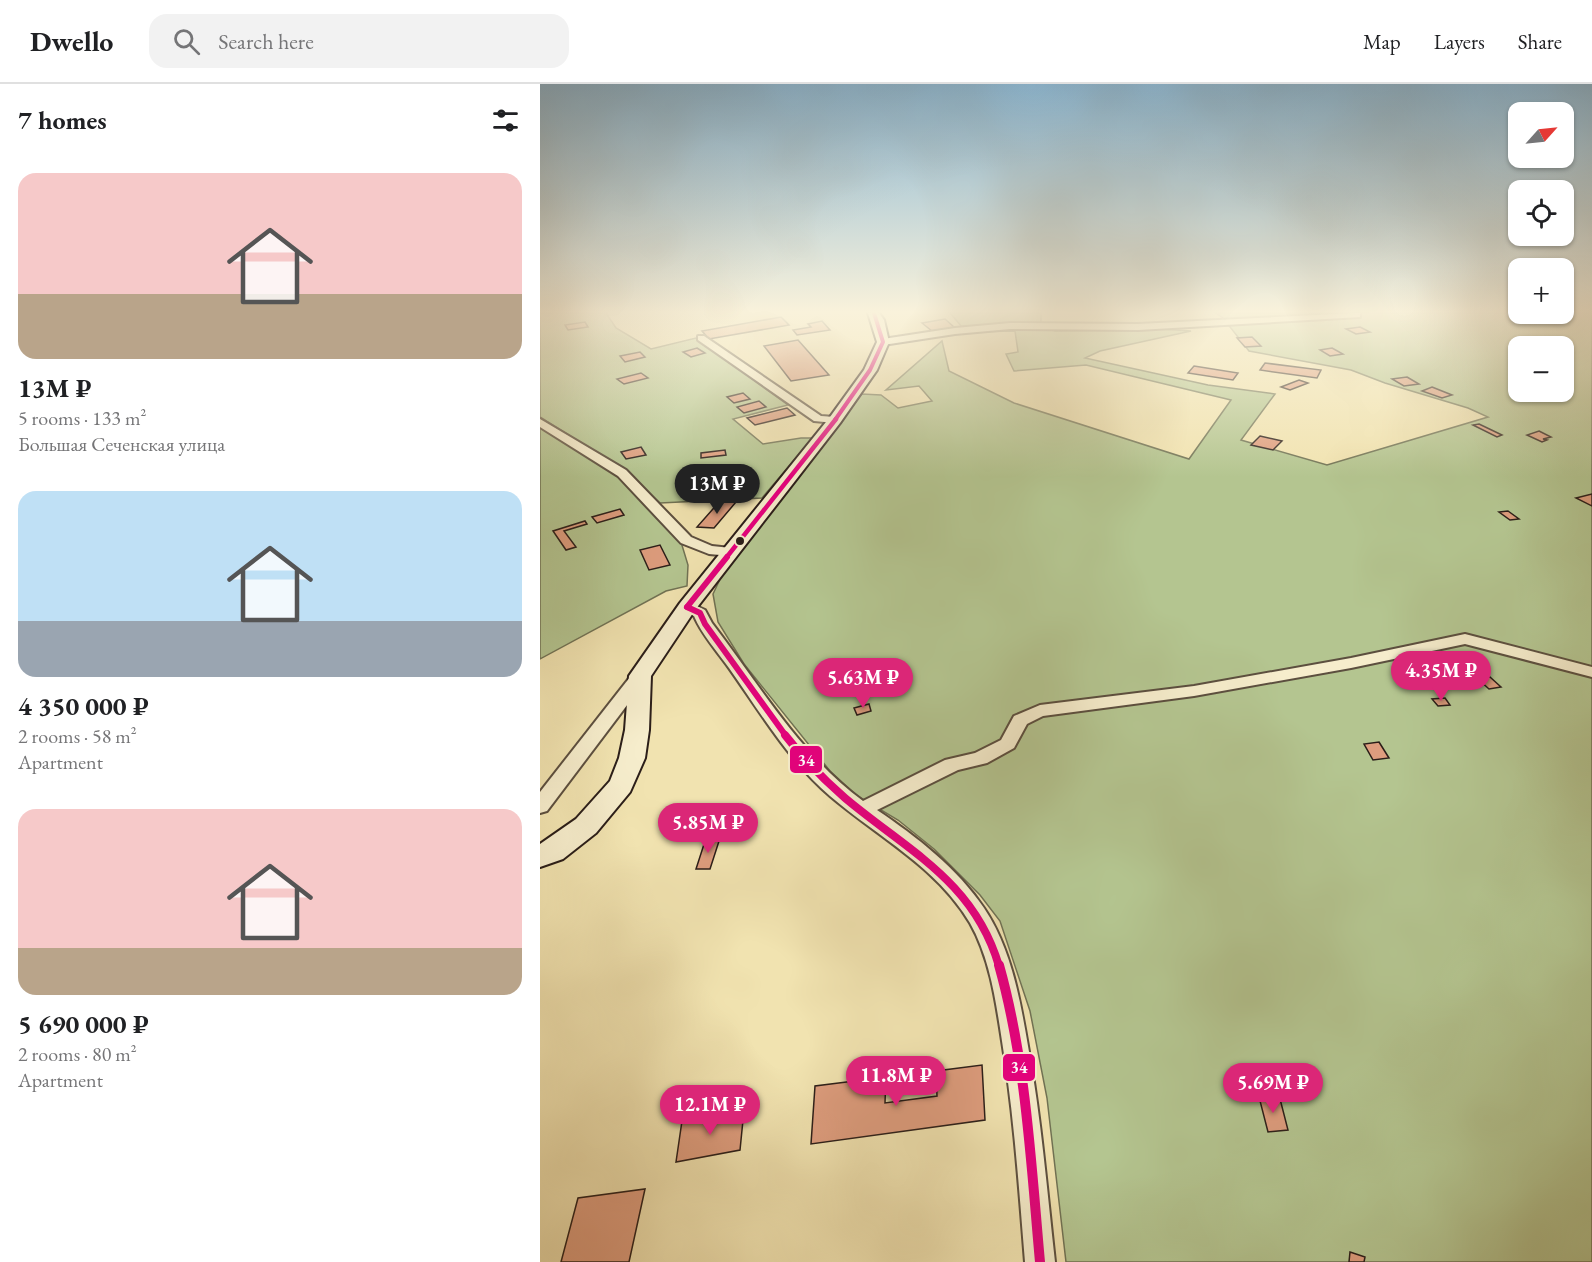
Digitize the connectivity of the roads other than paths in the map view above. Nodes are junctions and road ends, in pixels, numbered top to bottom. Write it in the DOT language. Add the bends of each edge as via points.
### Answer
graph roads {
  1 [pos="745,368"];
  2 [pos="871,368"];
  3 [pos="836,420"];
  4 [pos="540,422"];
  5 [pos="731,552"];
  6 [pos="687,607"];
  7 [pos="1592,672"];
  8 [pos="640,676"];
  9 [pos="540,806"];
  10 [pos="861,810"];
  11 [pos="540,856"];
  12 [pos="1040,1262"];
  1 -- 3 [label="street" via="818,418"];
  2 -- 3 [label="street"];
  3 -- 5 [label="street"];
  4 -- 5 [label="street" via="622,473 686,540 709,550"];
  5 -- 6 [label="street"];
  6 -- 8 [label="street"];
  6 -- 10 [label="street" via="700,612 800,752"];
  7 -- 10 [label="street" via="1465,639 1194,691 1040,711 1020,720 1008,744 980,758 952,765"];
  8 -- 9 [label="street"];
  8 -- 11 [label="street" via="637,730 632,758 621,785 586,826"];
  10 -- 12 [label="street" via="887,827 947,879 986,931 998,961 1026,1104"];
}
